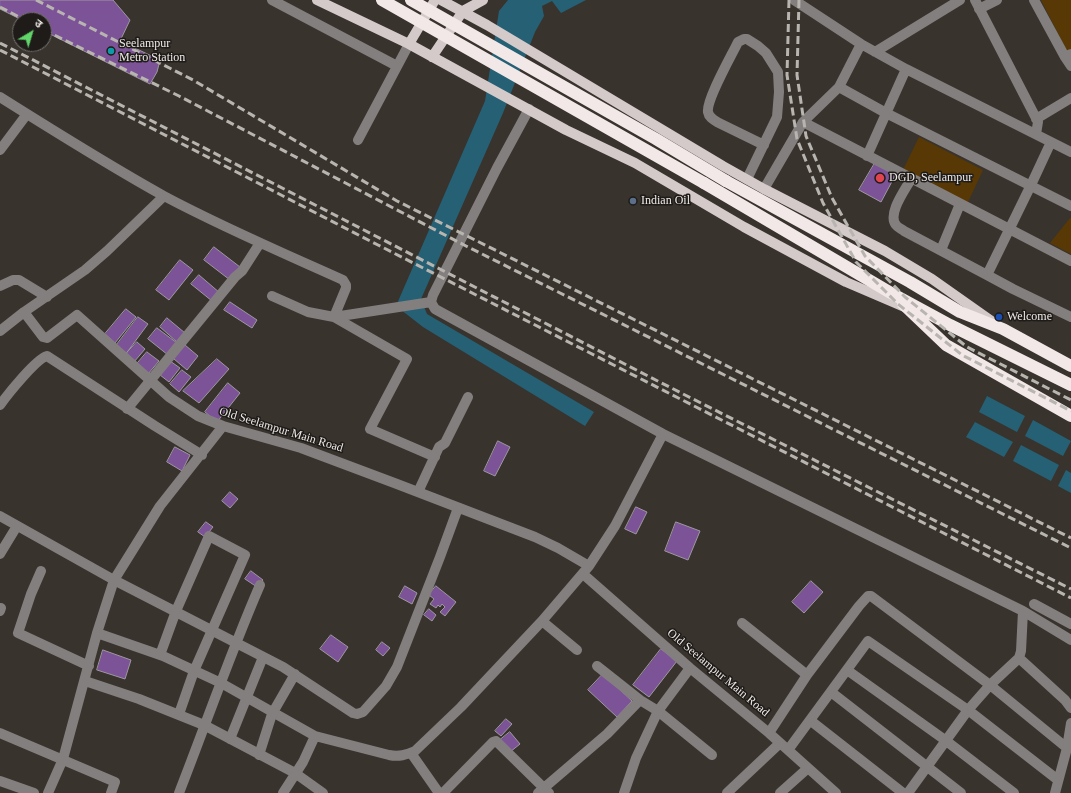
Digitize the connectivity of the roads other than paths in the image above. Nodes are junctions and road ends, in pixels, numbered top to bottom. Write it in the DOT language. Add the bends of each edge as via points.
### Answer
graph roads {
  1 [pos="272,0"];
  2 [pos="317,0"];
  3 [pos="382,0"];
  4 [pos="411,0"];
  5 [pos="435,0"];
  6 [pos="441,0"];
  7 [pos="483,0"];
  8 [pos="794,0"];
  9 [pos="960,0"];
  10 [pos="997,0"];
  11 [pos="1034,0"];
  12 [pos="977,4"];
  13 [pos="463,11"];
  14 [pos="409,44"];
  15 [pos="861,44"];
  16 [pos="875,52"];
  17 [pos="1068,56"];
  18 [pos="432,57"];
  19 [pos="397,66"];
  20 [pos="1071,66"];
  21 [pos="906,69"];
  22 [pos="839,87"];
  23 [pos="0,97"];
  24 [pos="1071,98"];
  25 [pos="529,109"];
  26 [pos="886,113"];
  27 [pos="27,114"];
  28 [pos="1036,119"];
  29 [pos="803,122"];
  30 [pos="1036,134"];
  31 [pos="358,140"];
  32 [pos="1050,142"];
  33 [pos="764,145"];
  34 [pos="0,150"];
  35 [pos="1071,152"];
  36 [pos="868,156"];
  37 [pos="747,179"];
  38 [pos="911,179"];
  39 [pos="1031,185"];
  40 [pos="764,189"];
  41 [pos="164,196"];
  42 [pos="960,204"];
  43 [pos="1071,206"];
  44 [pos="1010,230"];
  45 [pos="260,243"];
  46 [pos="941,250"];
  47 [pos="1071,261"];
  48 [pos="988,275"];
  49 [pos="862,283"];
  50 [pos="0,286"];
  51 [pos="891,293"];
  52 [pos="272,296"];
  53 [pos="47,297"];
  54 [pos="428,303"];
  55 [pos="906,308"];
  56 [pos="24,312"];
  57 [pos="334,317"];
  58 [pos="1071,317"];
  59 [pos="950,325"];
  60 [pos="1003,329"];
  61 [pos="0,330"];
  62 [pos="1071,366"];
  63 [pos="150,380"];
  64 [pos="1071,385"];
  65 [pos="468,397"];
  66 [pos="0,405"];
  67 [pos="127,409"];
  68 [pos="1071,416"];
  69 [pos="223,426"];
  70 [pos="663,434"];
  71 [pos="202,454"];
  72 [pos="435,457"];
  73 [pos="418,492"];
  74 [pos="458,508"];
  75 [pos="0,516"];
  76 [pos="17,526"];
  77 [pos="0,554"];
  78 [pos="41,571"];
  79 [pos="584,573"];
  80 [pos="114,580"];
  81 [pos="260,585"];
  82 [pos="1034,604"];
  83 [pos="176,611"];
  84 [pos="1023,611"];
  85 [pos="542,621"];
  86 [pos="742,623"];
  87 [pos="1071,624"];
  88 [pos="212,630"];
  89 [pos="97,633"];
  90 [pos="1071,640"];
  91 [pos="235,643"];
  92 [pos="578,650"];
  93 [pos="1020,654"];
  94 [pos="160,655"];
  95 [pos="263,657"];
  96 [pos="89,666"];
  97 [pos="597,666"];
  98 [pos="690,668"];
  99 [pos="847,670"];
  100 [pos="194,671"];
  101 [pos="295,674"];
  102 [pos="807,675"];
  103 [pos="85,681"];
  104 [pos="221,683"];
  105 [pos="990,685"];
  106 [pos="831,692"];
  107 [pos="246,697"];
  108 [pos="640,700"];
  109 [pos="1071,708"];
  110 [pos="968,710"];
  111 [pos="658,711"];
  112 [pos="273,712"];
  113 [pos="179,714"];
  114 [pos="810,721"];
  115 [pos="1071,723"];
  116 [pos="204,725"];
  117 [pos="0,733"];
  118 [pos="769,733"];
  119 [pos="316,736"];
  120 [pos="230,739"];
  121 [pos="945,740"];
  122 [pos="784,746"];
  123 [pos="1067,748"];
  124 [pos="411,753"];
  125 [pos="259,755"];
  126 [pos="712,755"];
  127 [pos="63,759"];
  128 [pos="926,766"];
  129 [pos="808,768"];
  130 [pos="295,773"];
  131 [pos="1058,780"];
  132 [pos="0,782"];
  133 [pos="544,791"];
  134 [pos="180,792"];
  135 [pos="34,793"];
  136 [pos="48,793"];
  137 [pos="111,793"];
  138 [pos="283,793"];
  139 [pos="323,793"];
  140 [pos="439,793"];
  141 [pos="443,793"];
  142 [pos="624,793"];
  143 [pos="727,793"];
  144 [pos="780,793"];
  145 [pos="836,793"];
  146 [pos="903,793"];
  147 [pos="908,793"];
  148 [pos="961,793"];
  149 [pos="1014,793"];
  150 [pos="1055,793"];
  1 -- 19 [label="street"];
  2 -- 14 [label="main road"];
  3 -- 49 [label="highway, bridge" via="704,183 841,264"];
  4 -- 60 [label="highway, bridge" via="960,312"];
  5 -- 14 [label="main road"];
  6 -- 13 [label="main road"];
  7 -- 13 [label="main road"];
  8 -- 15 [label="street"];
  9 -- 16 [label="street"];
  10 -- 12 [label="street"];
  11 -- 17 [label="street"];
  12 -- 28 [label="street"];
  13 -- 18 [label="main road"];
  13 -- 37 [label="main road"];
  14 -- 18 [label="main road"];
  14 -- 19 [label="street"];
  15 -- 16 [label="street"];
  15 -- 22 [label="street"];
  16 -- 21 [label="street"];
  17 -- 20 [label="street"];
  18 -- 25 [label="main road"];
  19 -- 31 [label="street"];
  21 -- 26 [label="street"];
  21 -- 30 [label="street"];
  22 -- 26 [label="street"];
  22 -- 29 [label="street"];
  23 -- 27 [label="street"];
  24 -- 28 [label="street"];
  25 -- 49 [label="main road" via="572,134 635,164 846,282"];
  25 -- 54 [label="street"];
  26 -- 36 [label="street"];
  26 -- 39 [label="street"];
  27 -- 34 [label="street"];
  27 -- 41 [label="street"];
  28 -- 30 [label="street"];
  29 -- 36 [label="street"];
  29 -- 40 [label="street"];
  30 -- 32 [label="street"];
  32 -- 35 [label="street"];
  32 -- 39 [label="street"];
  33 -- 33 [label="street" via="777,117 778,72 766,53 744,39 736,46 710,102 708,112 712,119"];
  33 -- 37 [label="street"];
  36 -- 38 [label="street"];
  37 -- 40 [label="main road"];
  38 -- 42 [label="street"];
  38 -- 46 [label="street" via="894,210 893,218 896,225 904,231"];
  39 -- 43 [label="street"];
  39 -- 44 [label="street"];
  40 -- 60 [label="main road" via="885,251"];
  41 -- 45 [label="street"];
  41 -- 53 [label="street" via="85,270"];
  42 -- 44 [label="street"];
  42 -- 46 [label="street"];
  44 -- 47 [label="street"];
  44 -- 48 [label="street"];
  45 -- 57 [label="street" via="343,280 346,288"];
  45 -- 63 [label="street" via="242,271"];
  46 -- 48 [label="street"];
  48 -- 58 [label="street"];
  49 -- 51 [label="highway"];
  49 -- 55 [label="main road"];
  50 -- 53 [label="street" via="18,280"];
  51 -- 55 [label="highway"];
  51 -- 59 [label="highway"];
  52 -- 57 [label="street" via="308,312"];
  53 -- 56 [label="street"];
  54 -- 57 [label="street"];
  54 -- 70 [label="street" via="440,313"];
  55 -- 59 [label="main road"];
  55 -- 68 [label="highway" via="946,346"];
  56 -- 61 [label="street"];
  56 -- 63 [label="street, Old Seelampur Main Road" via="45,338 77,315"];
  57 -- 72 [label="street" via="407,359 370,429"];
  59 -- 64 [label="highway"];
  60 -- 62 [label="highway"];
  63 -- 67 [label="street"];
  63 -- 69 [label="street, Old Seelampur Main Road" via="198,416"];
  65 -- 72 [label="street" via="445,443"];
  66 -- 67 [label="street" via="22,378 47,356"];
  67 -- 71 [label="street"];
  69 -- 71 [label="street"];
  69 -- 73 [label="street, Old Seelampur Main Road" via="301,448"];
  70 -- 79 [label="street" via="615,526"];
  70 -- 84 [label="street"];
  71 -- 80 [label="street" via="160,506"];
  72 -- 73 [label="street"];
  73 -- 74 [label="street, Old Seelampur Main Road"];
  74 -- 79 [label="street, Old Seelampur Main Road" via="547,542"];
  74 -- 101 [label="street" via="397,667 386,686 363,712 353,713"];
  75 -- 76 [label="street"];
  76 -- 77 [label="street"];
  76 -- 80 [label="street"];
  78 -- 96 [label="street" via="18,633"];
  79 -- 85 [label="street"];
  79 -- 98 [label="street, Old Seelampur Main Road"];
  80 -- 83 [label="street"];
  80 -- 89 [label="street"];
  81 -- 91 [label="street"];
  82 -- 87 [label="street"];
  83 -- 88 [label="street"];
  83 -- 88 [label="street" via="209,536 245,555"];
  83 -- 94 [label="street"];
  84 -- 90 [label="street"];
  84 -- 93 [label="street"];
  85 -- 92 [label="street"];
  85 -- 124 [label="street" via="461,707"];
  86 -- 102 [label="street"];
  88 -- 91 [label="street"];
  88 -- 100 [label="street"];
  89 -- 94 [label="street"];
  89 -- 96 [label="street"];
  91 -- 95 [label="street"];
  91 -- 104 [label="street"];
  93 -- 105 [label="street"];
  93 -- 109 [label="street"];
  94 -- 100 [label="street"];
  95 -- 101 [label="street"];
  95 -- 107 [label="street"];
  96 -- 103 [label="street"];
  97 -- 108 [label="street"];
  98 -- 111 [label="street"];
  98 -- 118 [label="street, Old Seelampur Main Road"];
  99 -- 106 [label="street"];
  99 -- 110 [label="street" via="867,642 870,642"];
  99 -- 121 [label="street"];
  100 -- 104 [label="street"];
  100 -- 113 [label="street"];
  101 -- 112 [label="street"];
  102 -- 105 [label="street" via="859,606 871,596"];
  102 -- 118 [label="street"];
  103 -- 113 [label="street"];
  103 -- 127 [label="street"];
  104 -- 107 [label="street"];
  104 -- 116 [label="street"];
  105 -- 110 [label="street"];
  105 -- 123 [label="street"];
  106 -- 114 [label="street"];
  106 -- 128 [label="street"];
  107 -- 112 [label="street"];
  107 -- 120 [label="street"];
  108 -- 111 [label="street"];
  108 -- 133 [label="street"];
  110 -- 121 [label="street"];
  110 -- 131 [label="street"];
  111 -- 126 [label="street"];
  111 -- 142 [label="street" via="636,758"];
  112 -- 119 [label="street"];
  112 -- 125 [label="street"];
  113 -- 116 [label="street"];
  114 -- 122 [label="street"];
  114 -- 146 [label="street"];
  115 -- 123 [label="street"];
  116 -- 120 [label="street"];
  116 -- 134 [label="street"];
  117 -- 127 [label="street"];
  118 -- 122 [label="street, Old Seelampur Main Road"];
  119 -- 124 [label="street" via="390,755"];
  119 -- 130 [label="street"];
  120 -- 125 [label="street"];
  121 -- 128 [label="street"];
  121 -- 149 [label="street"];
  122 -- 129 [label="street, Old Seelampur Main Road"];
  122 -- 143 [label="street"];
  123 -- 131 [label="street"];
  124 -- 140 [label="street"];
  125 -- 130 [label="street"];
  127 -- 136 [label="street"];
  127 -- 137 [label="street" via="115,782"];
  128 -- 147 [label="street"];
  128 -- 148 [label="street"];
  129 -- 144 [label="street"];
  129 -- 145 [label="street, Old Seelampur Main Road"];
  130 -- 138 [label="street"];
  130 -- 139 [label="street"];
  131 -- 150 [label="street"];
  132 -- 135 [label="street"];
  133 -- 141 [label="street" via="496,741"];
}
